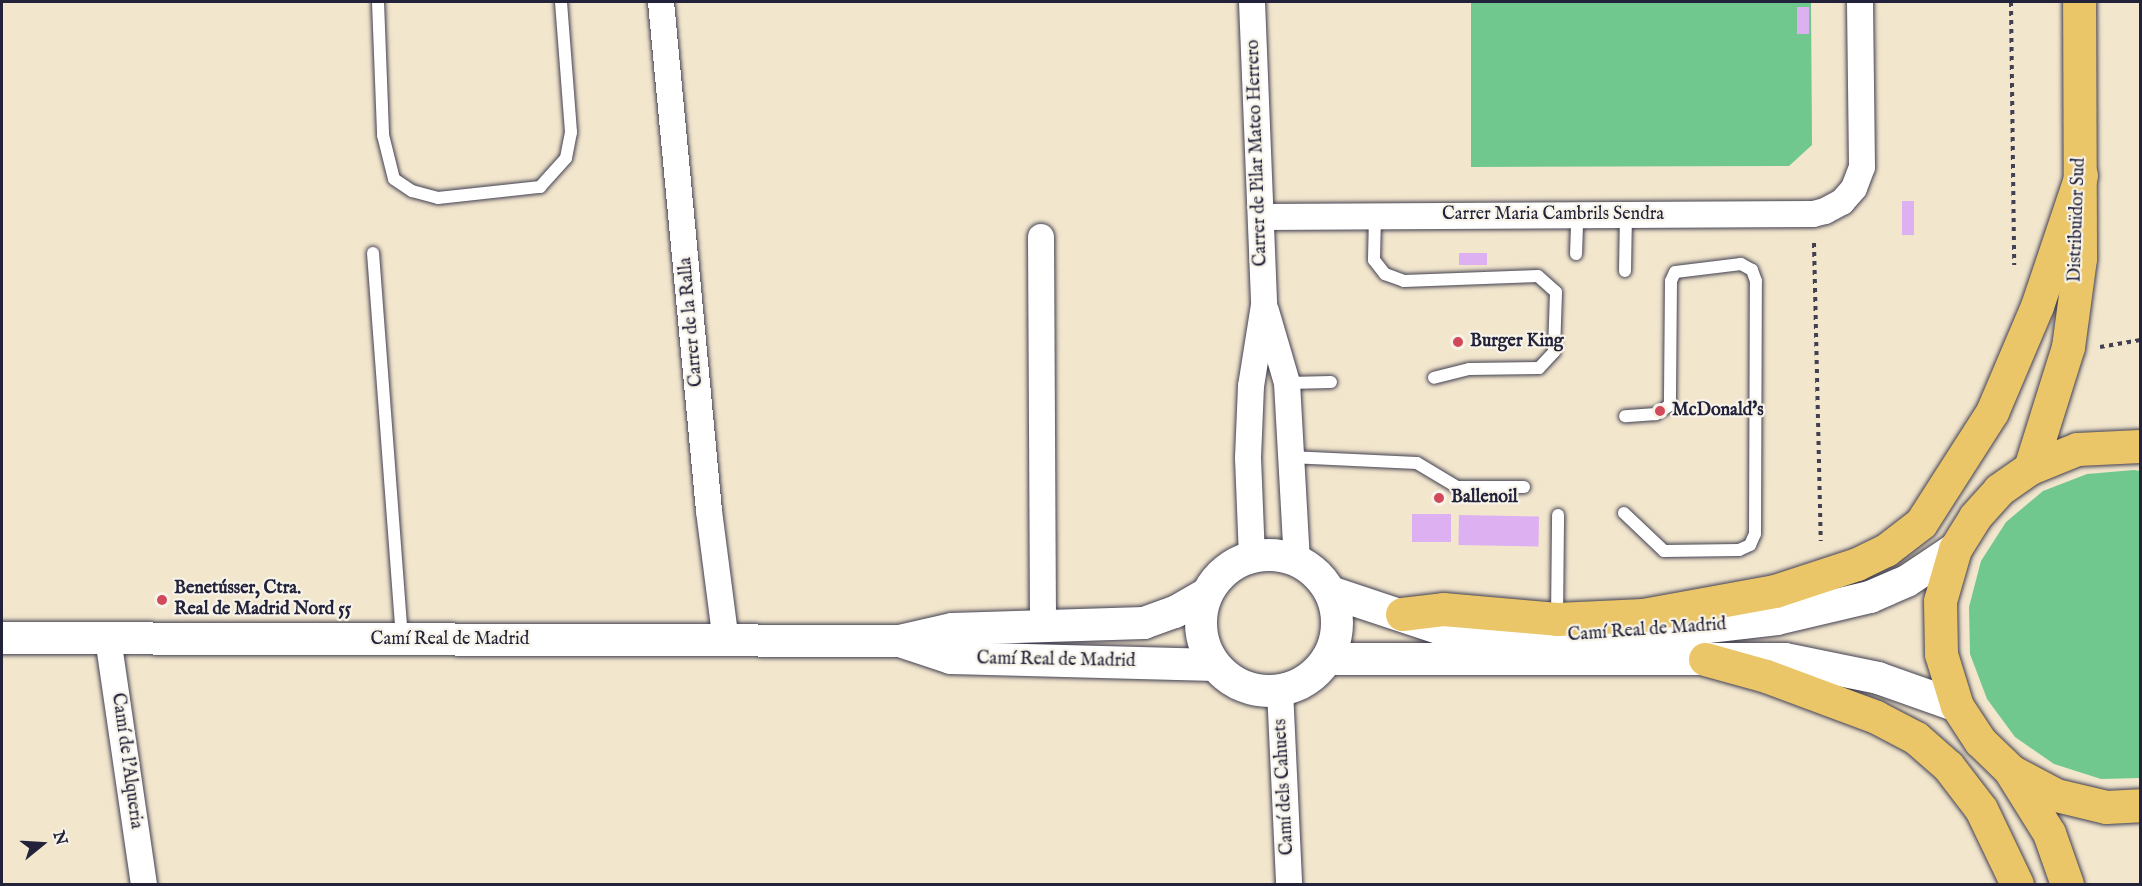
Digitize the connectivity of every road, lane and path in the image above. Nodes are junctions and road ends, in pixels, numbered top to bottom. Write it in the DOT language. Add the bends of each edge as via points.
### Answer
graph roads {
  1 [pos="378,2"];
  2 [pos="561,2"];
  3 [pos="661,2"];
  4 [pos="1252,2"];
  5 [pos="1860,2"];
  6 [pos="2011,2"];
  7 [pos="2079,2"];
  8 [pos="2081,175"];
  9 [pos="1375,214"];
  10 [pos="1813,214"];
  11 [pos="1577,216"];
  12 [pos="1626,216"];
  13 [pos="1262,217"];
  14 [pos="1041,237"];
  15 [pos="373,254"];
  16 [pos="1576,254"];
  17 [pos="1625,271"];
  18 [pos="2014,278"];
  19 [pos="1264,305"];
  20 [pos="2140,340"];
  21 [pos="2088,350"];
  22 [pos="1434,378"];
  23 [pos="1330,382"];
  24 [pos="1287,384"];
  25 [pos="1625,416"];
  26 [pos="2140,446"];
  27 [pos="1288,457"];
  28 [pos="2030,468"];
  29 [pos="1524,487"];
  30 [pos="1624,513"];
  31 [pos="1558,515"];
  32 [pos="1830,540"];
  33 [pos="1955,549"];
  34 [pos="1252,556"];
  35 [pos="1297,560"];
  36 [pos="1330,592"];
  37 [pos="1206,594"];
  38 [pos="1402,614"];
  39 [pos="1557,619"];
  40 [pos="1043,624"];
  41 [pos="2,638"];
  42 [pos="108,638"];
  43 [pos="402,640"];
  44 [pos="899,641"];
  45 [pos="726,642"];
  46 [pos="1327,659"];
  47 [pos="1705,659"];
  48 [pos="1215,665"];
  49 [pos="1280,690"];
  50 [pos="1957,706"];
  51 [pos="2011,771"];
  52 [pos="2140,805"];
  53 [pos="144,885"];
  54 [pos="1289,885"];
  55 [pos="2017,885"];
  56 [pos="2067,885"];
  1 -- 2 [label="lane" via="383,135 394,179 412,191 438,198 540,187 566,158 571,132"];
  3 -- 45 [label="street, Carrer de la Ralla" via="710,521"];
  4 -- 13 [label="street, Carrer de Pilar Mateo Herrero"];
  5 -- 10 [label="street, Carrer Maria Cambrils Sendra" via="1862,167 1854,188 1842,202"];
  6 -- 18 [label="path"];
  7 -- 8 [label="highway, Distribuïdor Sud"];
  8 -- 28 [label="highway, Distribuïdor Sud" via="2080,258 2068,347"];
  8 -- 39 [label="highway" via="2037,306 1992,412 1921,523 1886,550 1857,564 1775,591 1644,615"];
  9 -- 11 [label="street, Carrer Maria Cambrils Sendra"];
  9 -- 13 [label="street, Carrer Maria Cambrils Sendra"];
  9 -- 22 [label="lane" via="1374,260 1384,274 1404,281 1538,276 1556,292 1554,352 1539,368 1468,369"];
  10 -- 12 [label="street, Carrer Maria Cambrils Sendra"];
  10 -- 32 [label="path" via="1821,544"];
  11 -- 12 [label="street, Carrer Maria Cambrils Sendra"];
  11 -- 16 [label="lane"];
  12 -- 17 [label="lane"];
  13 -- 19 [label="street, Carrer de Pilar Mateo Herrero"];
  14 -- 40 [label="street"];
  15 -- 43 [label="lane"];
  19 -- 24 [label="street, Carrer de Pilar Mateo Herrero"];
  19 -- 34 [label="street, Carrer de Pilar Mateo Herrero" via="1251,386 1248,458"];
  20 -- 21 [label="path"];
  23 -- 24 [label="lane"];
  24 -- 27 [label="street, Carrer de Pilar Mateo Herrero"];
  25 -- 30 [label="lane" via="1656,414 1670,405 1671,281 1675,272 1685,267 1741,264 1752,270 1756,280 1755,534 1750,545 1739,550 1664,551"];
  26 -- 28 [label="highway" via="2077,449"];
  27 -- 29 [label="lane" via="1417,463 1457,487"];
  27 -- 35 [label="street, Carrer de Pilar Mateo Herrero"];
  28 -- 33 [label="highway" via="2000,490 1975,517"];
  31 -- 39 [label="lane"];
  33 -- 38 [label="street, Camí Real de Madrid" via="1907,581 1870,597 1777,619 1712,629 1536,637 1444,630"];
  33 -- 50 [label="highway" via="1941,601 1941,654"];
  34 -- 35 [label="street" via="1277,554"];
  34 -- 37 [label="street" via="1232,565"];
  35 -- 36 [label="street" via="1316,573"];
  36 -- 38 [label="street, Camí Real de Madrid"];
  36 -- 46 [label="street" via="1337,620 1335,640"];
  37 -- 40 [label="street, Camí Real de Madrid" via="1176,612 1144,622"];
  37 -- 48 [label="street" via="1201,633"];
  38 -- 39 [label="highway" via="1443,609"];
  40 -- 44 [label="street, Camí Real de Madrid" via="952,629"];
  41 -- 42 [label="street, Camí Real de Madrid"];
  42 -- 43 [label="street, Camí Real de Madrid"];
  42 -- 53 [label="street, Camí de l'Alqueria"];
  43 -- 45 [label="street, Camí Real de Madrid"];
  44 -- 45 [label="street, Camí Real de Madrid"];
  44 -- 48 [label="street, Camí Real de Madrid" via="951,658"];
  46 -- 47 [label="street, Camí Real de Madrid"];
  46 -- 49 [label="street" via="1307,679"];
  47 -- 50 [label="street, Camí Real de Madrid" via="1785,659 1830,666"];
  47 -- 55 [label="highway" via="1766,676 1876,717 1916,738 1948,766 1981,809"];
  48 -- 49 [label="street" via="1242,686"];
  49 -- 54 [label="street, Camí dels Cahuets"];
  50 -- 51 [label="highway" via="1980,741"];
  51 -- 52 [label="highway" via="2056,795 2106,807"];
  51 -- 56 [label="highway" via="2049,833"];
}
